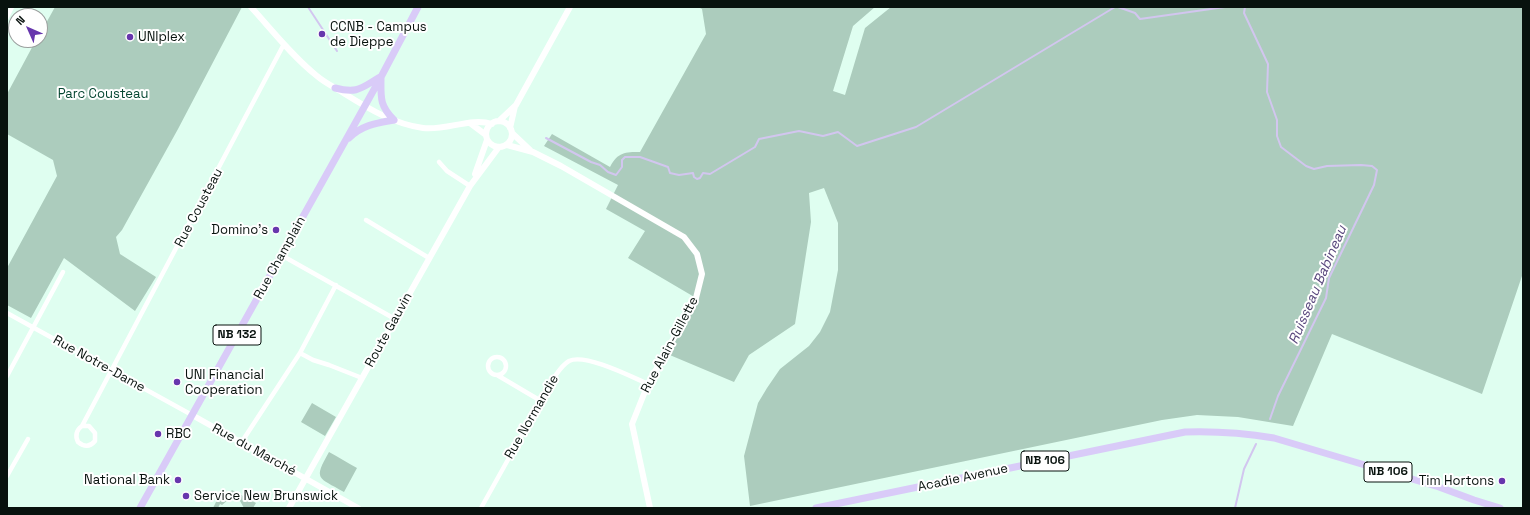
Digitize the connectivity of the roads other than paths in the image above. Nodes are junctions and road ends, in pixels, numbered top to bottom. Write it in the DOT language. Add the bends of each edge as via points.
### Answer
graph roads {
  1 [pos="12,7"];
  2 [pos="251,7"];
  3 [pos="418,7"];
  4 [pos="570,7"];
  5 [pos="7,17"];
  6 [pos="284,44"];
  7 [pos="381,77"];
  8 [pos="335,88"];
  9 [pos="516,105"];
  10 [pos="364,106"];
  11 [pos="394,120"];
  12 [pos="499,122"];
  13 [pos="470,123"];
  14 [pos="492,124"];
  15 [pos="511,130"];
  16 [pos="487,137"];
  17 [pos="343,144"];
  18 [pos="507,145"];
  19 [pos="499,147"];
  20 [pos="533,152"];
  21 [pos="439,162"];
  22 [pos="471,184"];
  23 [pos="366,220"];
  24 [pos="281,255"];
  25 [pos="429,258"];
  26 [pos="63,272"];
  27 [pos="336,285"];
  28 [pos="7,313"];
  29 [pos="395,318"];
  30 [pos="33,328"];
  31 [pos="300,353"];
  32 [pos="113,371"];
  33 [pos="497,375"];
  34 [pos="7,376"];
  35 [pos="362,378"];
  36 [pos="648,384"];
  37 [pos="541,401"];
  38 [pos="192,415"];
  39 [pos="82,426"];
  40 [pos="28,439"];
  41 [pos="241,443"];
  42 [pos="7,476"];
  43 [pos="306,479"];
  44 [pos="140,508"];
  45 [pos="289,508"];
  46 [pos="358,508"];
  47 [pos="481,508"];
  48 [pos="650,508"];
  49 [pos="816,508"];
  50 [pos="1500,508"];
  1 -- 5 [label="street"];
  2 -- 6 [label="street"];
  3 -- 7 [label="main road, Rue Champlain / NB 132"];
  4 -- 9 [label="street"];
  6 -- 8 [label="street" via="317,76"];
  6 -- 32 [label="street, Rue Cousteau"];
  7 -- 8 [label="main road" via="349,92"];
  7 -- 10 [label="main road, Rue Champlain / NB 132"];
  7 -- 11 [label="main road" via="385,112"];
  8 -- 10 [label="street"];
  9 -- 12 [label="street"];
  9 -- 15 [label="street"];
  10 -- 11 [label="street"];
  10 -- 17 [label="main road, Rue Champlain / NB 132"];
  11 -- 13 [label="street" via="425,128"];
  11 -- 17 [label="main road" via="371,124 357,130"];
  12 -- 14 [label="street"];
  12 -- 15 [label="street" via="505,123"];
  13 -- 14 [label="street" via="477,121"];
  13 -- 16 [label="street"];
  14 -- 16 [label="street"];
  15 -- 18 [label="street"];
  15 -- 20 [label="street, Rue Alain-Gillette"];
  16 -- 19 [label="street" via="492,145"];
  16 -- 22 [label="street, Route Gauvin"];
  17 -- 24 [label="main road, Rue Champlain / NB 132"];
  18 -- 19 [label="street"];
  18 -- 20 [label="street, Rue Alain-Gillette"];
  19 -- 22 [label="street, Route Gauvin"];
  20 -- 36 [label="street, Rue Alain-Gillette" via="684,237 696,254 702,274 696,298"];
  21 -- 22 [label="street" via="447,171"];
  22 -- 25 [label="street, Route Gauvin"];
  23 -- 25 [label="street"];
  24 -- 27 [label="street"];
  24 -- 38 [label="main road, Rue Champlain / NB 132"];
  25 -- 29 [label="street, Route Gauvin"];
  26 -- 30 [label="street"];
  27 -- 29 [label="street"];
  27 -- 31 [label="street"];
  28 -- 30 [label="street, Rue Notre-Dame"];
  29 -- 35 [label="street, Route Gauvin"];
  30 -- 32 [label="street, Rue Notre-Dame"];
  30 -- 34 [label="street"];
  31 -- 35 [label="street"];
  31 -- 41 [label="street"];
  32 -- 38 [label="street, Rue Notre-Dame"];
  32 -- 39 [label="street, Rue Cousteau"];
  33 -- 37 [label="street"];
  35 -- 43 [label="street, Route Gauvin"];
  36 -- 37 [label="street, Rue Normandie" via="597,362 580,358 560,368"];
  36 -- 48 [label="street, Rue Alain-Gillette" via="632,424"];
  37 -- 47 [label="street, Rue Normandie"];
  38 -- 41 [label="street, Rue du Marché"];
  38 -- 44 [label="main road, Rue Champlain / NB 132"];
  39 -- 39 [label="street" via="76,433 77,440 81,444 89,445 95,441 95,433 89,426"];
  40 -- 42 [label="street"];
  41 -- 43 [label="street, Rue du Marché"];
  43 -- 45 [label="street, Route Gauvin"];
  43 -- 46 [label="street, Rue du Marché"];
  49 -- 50 [label="main road, Acadie Avenue / NB 106" via="1185,432 1220,431 1274,438 1439,487"];
}
